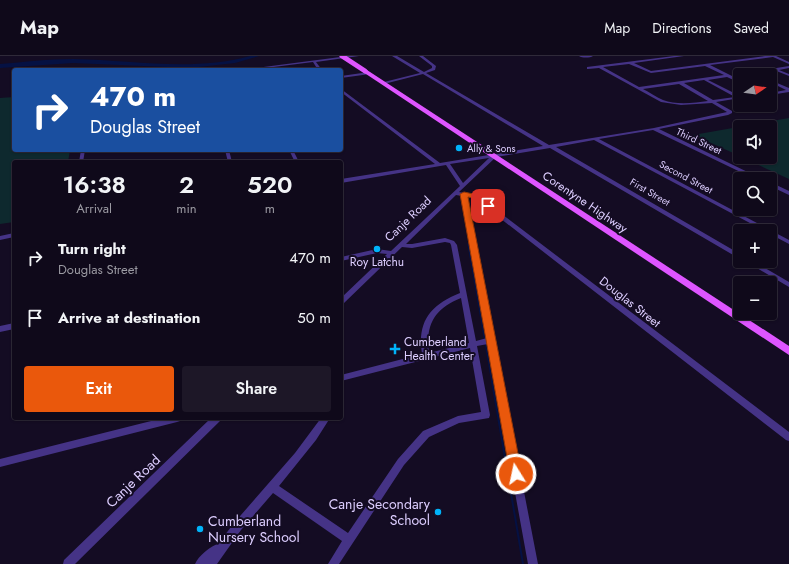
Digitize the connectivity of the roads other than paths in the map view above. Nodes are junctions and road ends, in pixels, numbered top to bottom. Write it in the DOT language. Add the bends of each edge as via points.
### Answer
graph roads {
  1 [pos="357,56"];
  2 [pos="394,56"];
  3 [pos="421,56"];
  4 [pos="581,56"];
  5 [pos="591,56"];
  6 [pos="682,56"];
  7 [pos="773,56"];
  8 [pos="342,57"];
  9 [pos="348,57"];
  10 [pos="314,61"];
  11 [pos="630,63"];
  12 [pos="789,63"];
  13 [pos="706,65"];
  14 [pos="789,66"];
  15 [pos="600,67"];
  16 [pos="258,68"];
  17 [pos="319,68"];
  18 [pos="588,68"];
  19 [pos="777,68"];
  20 [pos="777,70"];
  21 [pos="366,72"];
  22 [pos="424,74"];
  23 [pos="343,76"];
  24 [pos="727,76"];
  25 [pos="789,76"];
  26 [pos="703,79"];
  27 [pos="733,79"];
  28 [pos="679,82"];
  29 [pos="385,83"];
  30 [pos="777,84"];
  31 [pos="639,88"];
  32 [pos="789,90"];
  33 [pos="343,92"];
  34 [pos="777,93"];
  35 [pos="733,94"];
  36 [pos="733,98"];
  37 [pos="713,101"];
  38 [pos="654,129"];
  39 [pos="595,139"];
  40 [pos="549,146"];
  41 [pos="494,156"];
  42 [pos="447,163"];
  43 [pos="439,165"];
  44 [pos="744,172"];
  45 [pos="343,181"];
  46 [pos="462,185"];
  47 [pos="777,187"];
  48 [pos="454,193"];
  49 [pos="789,193"];
  50 [pos="464,194"];
  51 [pos="756,224"];
  52 [pos="12,235"];
  53 [pos="777,235"];
  54 [pos="0,238"];
  55 [pos="789,242"];
  56 [pos="400,245"];
  57 [pos="391,253"];
  58 [pos="733,253"];
  59 [pos="343,259"];
  60 [pos="760,268"];
  61 [pos="789,285"];
  62 [pos="463,294"];
  63 [pos="343,300"];
  64 [pos="12,326"];
  65 [pos="0,329"];
  66 [pos="491,340"];
  67 [pos="474,344"];
  68 [pos="789,351"];
  69 [pos="426,355"];
  70 [pos="343,377"];
  71 [pos="169,420"];
  72 [pos="215,420"];
  73 [pos="324,420"];
  74 [pos="789,437"];
  75 [pos="0,463"];
  76 [pos="273,488"];
  77 [pos="349,540"];
  78 [pos="223,545"];
  79 [pos="68,564"];
  80 [pos="200,564"];
  81 [pos="211,564"];
  82 [pos="333,564"];
  83 [pos="533,564"];
  1 -- 9 [label="street"];
  2 -- 22 [label="street, First Street"];
  3 -- 22 [label="street" via="434,66 434,69"];
  4 -- 5 [label="street"];
  6 -- 11 [label="street"];
  7 -- 12 [label="street"];
  7 -- 13 [label="street"];
  8 -- 9 [label="street"];
  8 -- 10 [label="street"];
  8 -- 21 [label="main road, Corentyne Highway, bridge"];
  10 -- 16 [label="street"];
  10 -- 17 [label="street"];
  11 -- 13 [label="street" via="651,72"];
  11 -- 15 [label="street"];
  13 -- 24 [label="street"];
  14 -- 19 [label="street"];
  15 -- 18 [label="street"];
  15 -- 31 [label="street"];
  20 -- 25 [label="street"];
  21 -- 23 [label="street"];
  21 -- 29 [label="main road, Corentyne Highway"];
  22 -- 29 [label="street"];
  22 -- 40 [label="street, First Street"];
  24 -- 26 [label="street"];
  24 -- 27 [label="street"];
  26 -- 28 [label="street"];
  26 -- 35 [label="street"];
  28 -- 31 [label="street"];
  28 -- 37 [label="street"];
  29 -- 41 [label="main road, Corentyne Highway"];
  30 -- 32 [label="street"];
  31 -- 37 [label="street" via="670,103 683,105"];
  32 -- 34 [label="street"];
  33 -- 43 [label="street"];
  36 -- 37 [label="street"];
  37 -- 38 [label="street" via="730,112"];
  38 -- 39 [label="street"];
  38 -- 44 [label="street, Third Street"];
  39 -- 40 [label="street"];
  39 -- 51 [label="street, Second Street"];
  40 -- 41 [label="street"];
  40 -- 58 [label="street, First Street"];
  41 -- 42 [label="street"];
  41 -- 46 [label="street, Canje Road"];
  41 -- 68 [label="main road, Corentyne Highway"];
  42 -- 43 [label="street"];
  42 -- 46 [label="street"];
  43 -- 45 [label="street"];
  46 -- 48 [label="street, Canje Road"];
  47 -- 49 [label="street"];
  48 -- 50 [label="street, Douglas Street"];
  48 -- 56 [label="street, Canje Road"];
  50 -- 66 [label="street"];
  50 -- 74 [label="street, Douglas Street" via="476,197"];
  52 -- 54 [label="street"];
  53 -- 55 [label="street, Second Street"];
  56 -- 57 [label="street, Canje Road"];
  56 -- 62 [label="street" via="412,246 445,240 452,242"];
  57 -- 59 [label="street" via="376,251"];
  57 -- 63 [label="street, Canje Road"];
  60 -- 61 [label="street"];
  62 -- 67 [label="street"];
  62 -- 69 [label="street" via="439,307 424,328 423,343"];
  64 -- 65 [label="street"];
  66 -- 67 [label="street"];
  66 -- 83 [label="street"];
  67 -- 69 [label="street"];
  67 -- 77 [label="street" via="486,415 458,420 426,434 401,462"];
  69 -- 70 [label="street"];
  71 -- 75 [label="street"];
  72 -- 79 [label="street, Canje Road"];
  73 -- 76 [label="street"];
  76 -- 77 [label="street"];
  76 -- 78 [label="street"];
  77 -- 82 [label="street"];
  78 -- 80 [label="street"];
  78 -- 81 [label="street"];
}
